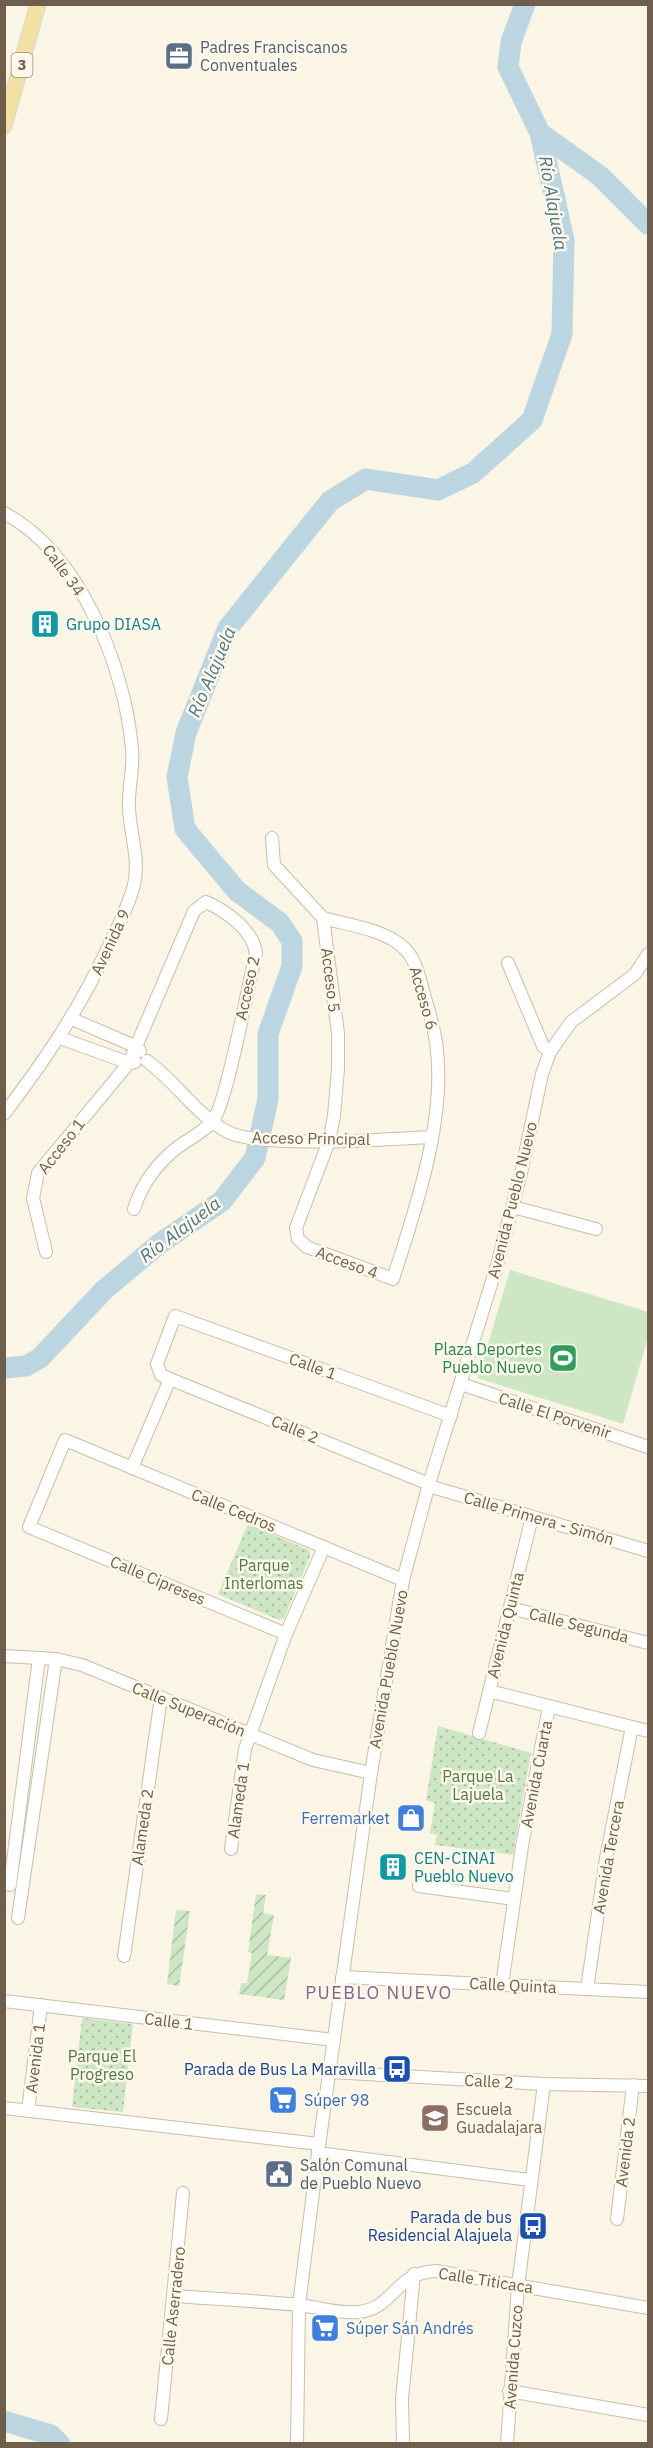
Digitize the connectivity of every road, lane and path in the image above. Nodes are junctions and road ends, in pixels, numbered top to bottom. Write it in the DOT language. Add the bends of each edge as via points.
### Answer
graph roads {
  1 [pos="38,4"];
  2 [pos="5,124"];
  3 [pos="4,513"];
  4 [pos="132,747"];
  5 [pos="272,837"];
  6 [pos="323,918"];
  7 [pos="648,954"];
  8 [pos="508,963"];
  9 [pos="72,1019"];
  10 [pos="60,1038"];
  11 [pos="550,1052"];
  12 [pos="133,1055"];
  13 [pos="4,1114"];
  14 [pos="213,1121"];
  15 [pos="431,1137"];
  16 [pos="328,1141"];
  17 [pos="513,1208"];
  18 [pos="134,1209"];
  19 [pos="596,1229"];
  20 [pos="46,1252"];
  21 [pos="166,1377"];
  22 [pos="461,1384"];
  23 [pos="451,1416"];
  24 [pos="648,1447"];
  25 [pos="132,1468"];
  26 [pos="429,1485"];
  27 [pos="532,1517"];
  28 [pos="29,1527"];
  29 [pos="324,1547"];
  30 [pos="648,1551"];
  31 [pos="403,1580"];
  32 [pos="510,1608"];
  33 [pos="286,1634"];
  34 [pos="648,1643"];
  35 [pos="4,1656"];
  36 [pos="39,1658"];
  37 [pos="56,1659"];
  38 [pos="489,1691"];
  39 [pos="161,1697"];
  40 [pos="549,1707"];
  41 [pos="632,1726"];
  42 [pos="648,1731"];
  43 [pos="479,1733"];
  44 [pos="250,1734"];
  45 [pos="371,1773"];
  46 [pos="231,1849"];
  47 [pos="12,1886"];
  48 [pos="419,1886"];
  49 [pos="514,1899"];
  50 [pos="18,1917"];
  51 [pos="124,1956"];
  52 [pos="342,1977"];
  53 [pos="502,1985"];
  54 [pos="587,1989"];
  55 [pos="648,1992"];
  56 [pos="4,2001"];
  57 [pos="41,2006"];
  58 [pos="334,2040"];
  59 [pos="330,2072"];
  60 [pos="544,2084"];
  61 [pos="633,2085"];
  62 [pos="648,2086"];
  63 [pos="4,2108"];
  64 [pos="28,2111"];
  65 [pos="318,2149"];
  66 [pos="530,2180"];
  67 [pos="183,2193"];
  68 [pos="617,2219"];
  69 [pos="414,2274"];
  70 [pos="518,2286"];
  71 [pos="175,2296"];
  72 [pos="299,2305"];
  73 [pos="648,2308"];
  74 [pos="509,2391"];
  75 [pos="648,2415"];
  76 [pos="161,2419"];
  77 [pos="297,2444"];
  78 [pos="403,2444"];
  79 [pos="507,2444"];
  1 -- 2 [label="main road, 3"];
  3 -- 4 [label="street, Calle 34" via="45,542 84,597 116,676"];
  4 -- 9 [label="street, Avenida 9" via="129,810 136,859 134,884 124,914"];
  5 -- 6 [label="street" via="274,865"];
  6 -- 15 [label="street, Acceso 6" via="389,938 412,958 438,1052"];
  6 -- 16 [label="street, Acceso 5" via="338,1045 334,1116"];
  7 -- 11 [label="street, Avenida Pueblo Nuevo" via="635,974 571,1022"];
  8 -- 11 [label="street" via="543,1046"];
  9 -- 10 [label="street, Avenida 9"];
  9 -- 12 [label="street, Acceso Principal"];
  10 -- 12 [label="street, Acceso Principal"];
  10 -- 13 [label="street, Avenida 9"];
  11 -- 17 [label="street, Avenida Pueblo Nuevo"];
  12 -- 14 [label="street, Acceso Principal" via="147,1061"];
  12 -- 14 [label="street, Acceso 2" via="194,911 206,902 216,907 247,932 256,953 223,1096"];
  12 -- 20 [label="street, Acceso 1" via="38,1173 33,1198"];
  14 -- 16 [label="street, Acceso Principal" via="243,1137"];
  14 -- 18 [label="street" via="155,1170 139,1192"];
  15 -- 16 [label="street, Acceso Principal"];
  15 -- 16 [label="street, Acceso 4" via="420,1197 393,1279 307,1247 298,1239 296,1228"];
  17 -- 19 [label="street"];
  17 -- 22 [label="street, Avenida Pueblo Nuevo"];
  21 -- 23 [label="street, Calle 1" via="158,1364 175,1316"];
  21 -- 25 [label="street"];
  21 -- 26 [label="street, Calle 2"];
  22 -- 23 [label="street, Avenida Pueblo Nuevo"];
  22 -- 24 [label="street, Calle El Porvenir"];
  23 -- 26 [label="street, Avenida Pueblo Nuevo"];
  25 -- 28 [label="street, Calle Cedros" via="65,1440"];
  25 -- 29 [label="street, Calle Cedros"];
  26 -- 27 [label="street, Calle Primera - Simón"];
  26 -- 31 [label="street, Avenida Pueblo Nuevo"];
  27 -- 30 [label="street, Calle Primera - Simón"];
  27 -- 32 [label="street, Avenida Quinta"];
  28 -- 33 [label="street, Calle Cipreses"];
  29 -- 31 [label="street, Calle Cedros"];
  29 -- 33 [label="street, Alameda 1"];
  31 -- 45 [label="street, Avenida Pueblo Nuevo"];
  32 -- 34 [label="street, Calle Segunda"];
  32 -- 38 [label="street, Avenida Quinta"];
  33 -- 44 [label="street, Alameda 1"];
  35 -- 36 [label="street, Calle Superación"];
  36 -- 37 [label="street, Calle Superación"];
  36 -- 47 [label="street"];
  37 -- 39 [label="street, Calle Superación" via="82,1665"];
  37 -- 47 [label="street"];
  38 -- 40 [label="street"];
  38 -- 43 [label="street, Avenida Quinta"];
  39 -- 44 [label="street, Calle Superación"];
  39 -- 51 [label="street, Alameda 2"];
  40 -- 41 [label="street"];
  40 -- 49 [label="street, Avenida Cuarta"];
  41 -- 42 [label="street"];
  41 -- 54 [label="street, Avenida Tercera" via="606,1858"];
  44 -- 45 [label="street, Calle Superación" via="325,1764"];
  44 -- 46 [label="street, Alameda 1"];
  45 -- 52 [label="street, Avenida Pueblo Nuevo"];
  47 -- 50 [label="street"];
  48 -- 49 [label="street"];
  49 -- 53 [label="street, Avenida Cuarta"];
  52 -- 53 [label="street, Calle Quinta"];
  52 -- 58 [label="street, Avenida Pueblo Nuevo"];
  53 -- 54 [label="street, Calle Quinta"];
  54 -- 55 [label="street, Calle Quinta"];
  56 -- 57 [label="street, Calle 1"];
  57 -- 58 [label="street, Calle 1"];
  57 -- 64 [label="street, Avenida 1"];
  58 -- 59 [label="street, Avenida Pueblo Nuevo"];
  59 -- 60 [label="street, Calle 2"];
  59 -- 65 [label="street, Avenida Pueblo Nuevo"];
  60 -- 61 [label="street, Calle 2"];
  60 -- 66 [label="street"];
  61 -- 62 [label="street, Calle 2"];
  61 -- 68 [label="street, Avenida 2"];
  63 -- 64 [label="street"];
  64 -- 65 [label="street"];
  65 -- 66 [label="street"];
  65 -- 72 [label="street, Avenida Pueblo Nuevo"];
  66 -- 70 [label="street, Avenida Cuzco"];
  67 -- 71 [label="street, Calle Aserradero"];
  69 -- 70 [label="street, Calle Titicaca" via="436,2271"];
  69 -- 72 [label="street, Calle Titicaca" via="389,2298 359,2312"];
  69 -- 78 [label="street" via="402,2398"];
  70 -- 73 [label="street, Calle Titicaca"];
  70 -- 74 [label="street, Avenida Cuzco"];
  71 -- 72 [label="street, Calle Titicaca"];
  71 -- 76 [label="street, Calle Aserradero"];
  72 -- 77 [label="street, Avenida Pueblo Nuevo"];
  74 -- 75 [label="street"];
  74 -- 79 [label="street, Avenida Cuzco"];
}
